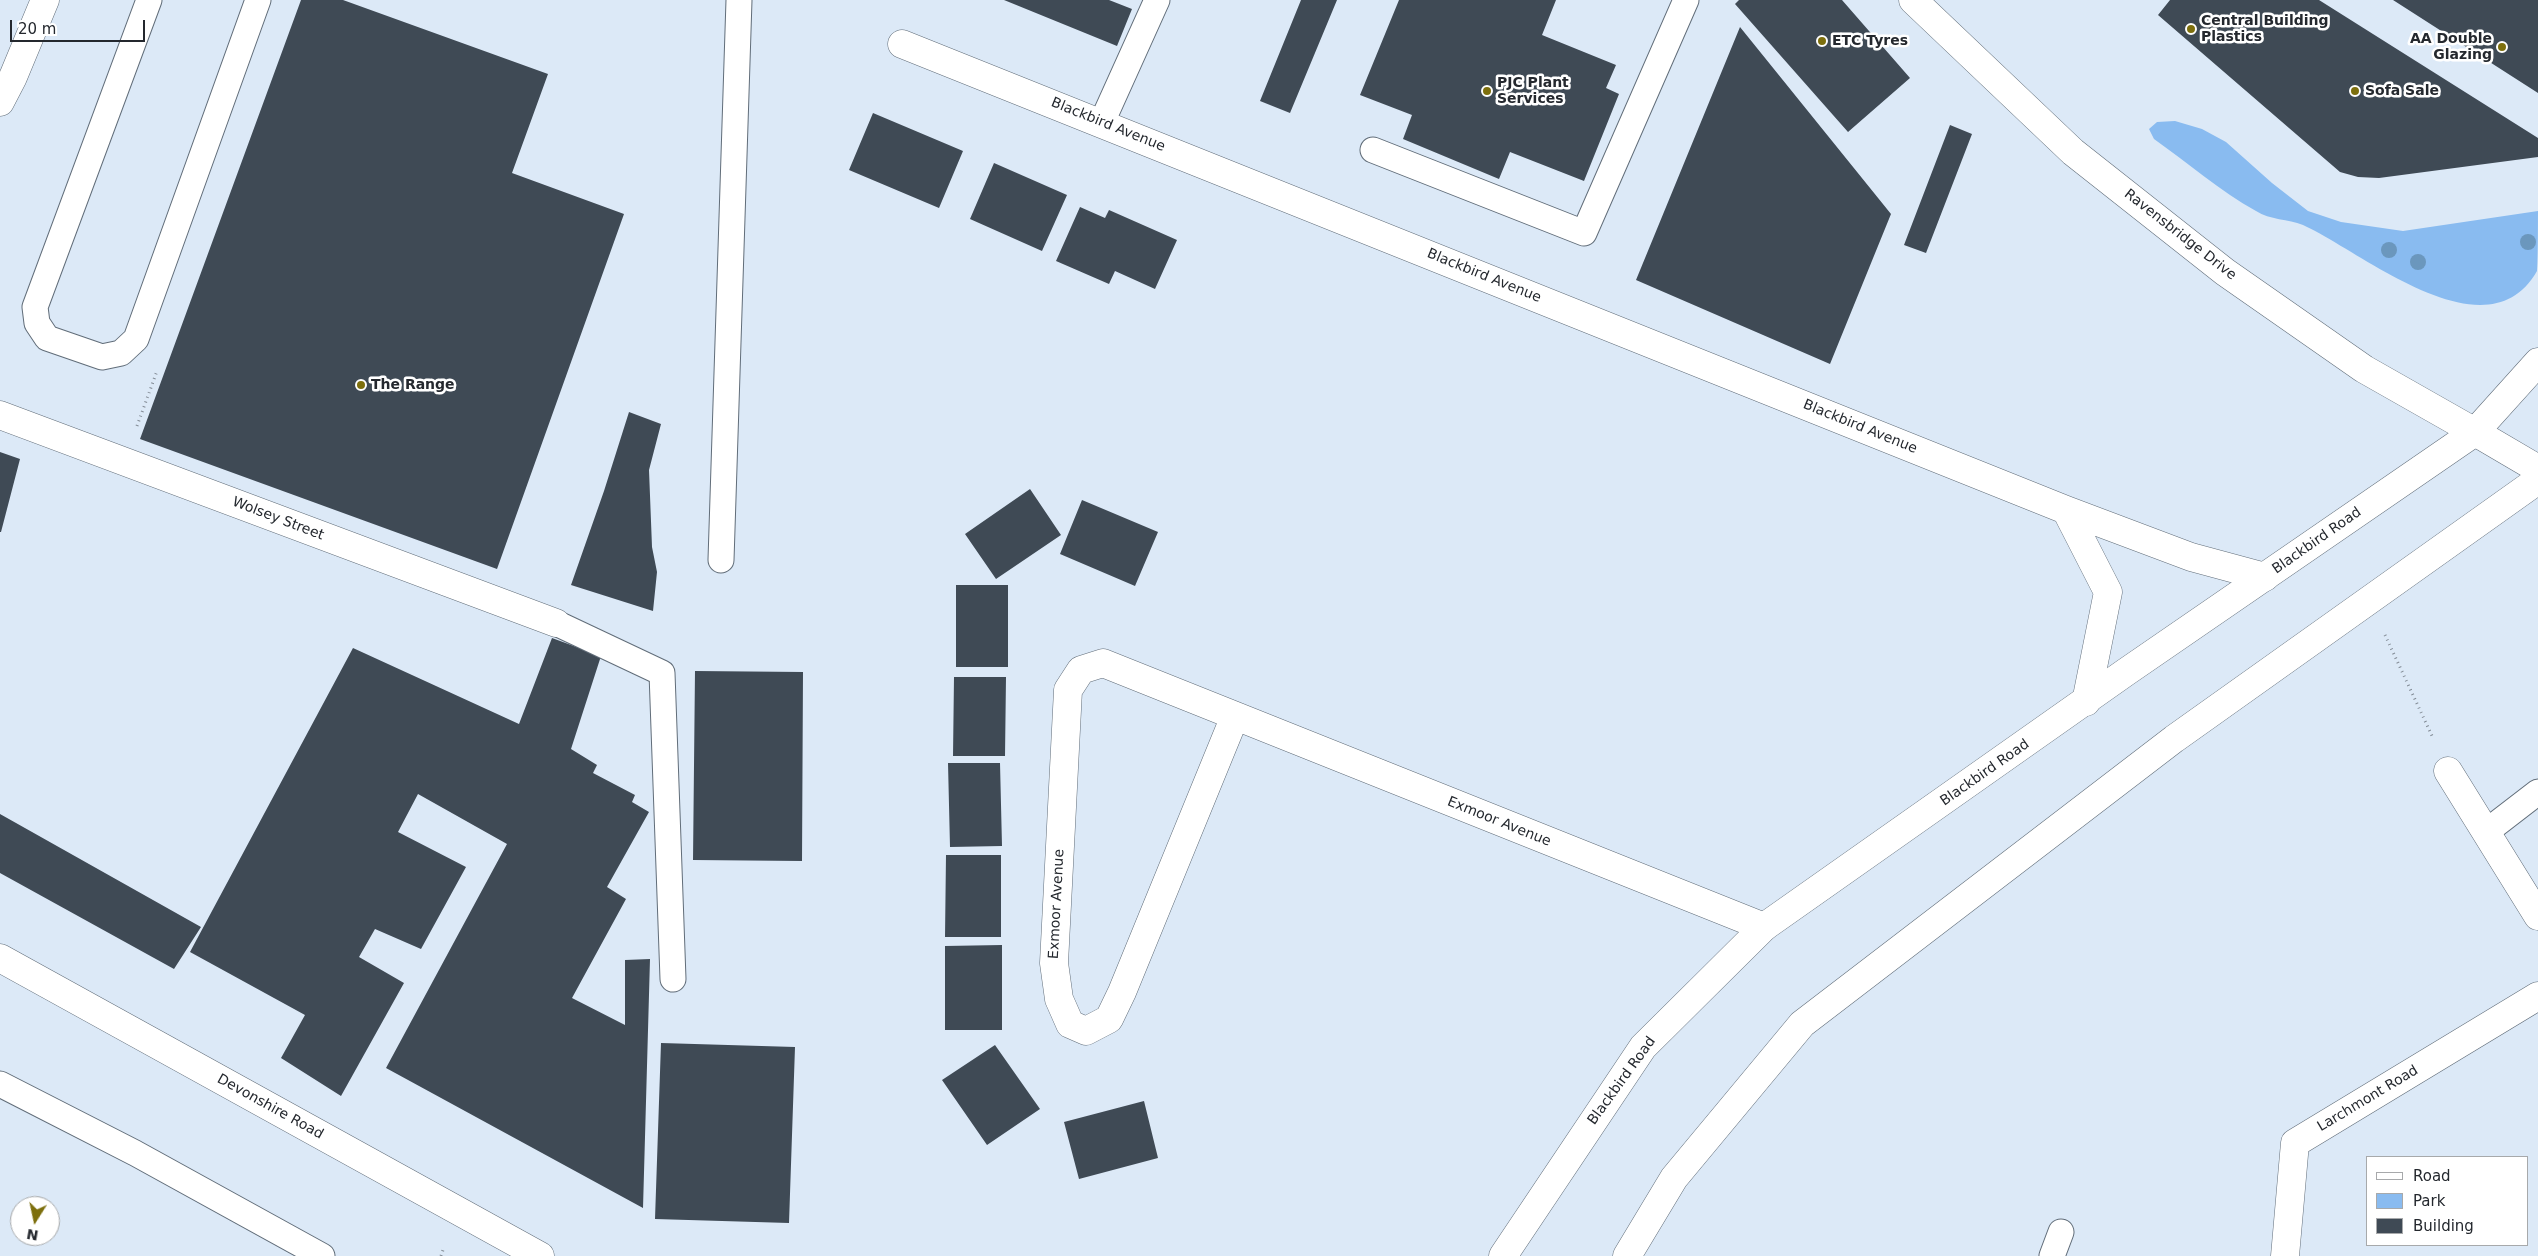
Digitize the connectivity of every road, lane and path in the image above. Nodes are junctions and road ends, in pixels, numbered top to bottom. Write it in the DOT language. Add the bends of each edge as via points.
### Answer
graph roads {
  1 [pos="44,0"];
  2 [pos="149,0"];
  3 [pos="258,0"];
  4 [pos="739,0"];
  5 [pos="1157,0"];
  6 [pos="1686,0"];
  7 [pos="1913,0"];
  8 [pos="902,44"];
  9 [pos="0,102"];
  10 [pos="1102,122"];
  11 [pos="1373,150"];
  12 [pos="2538,362"];
  13 [pos="0,415"];
  14 [pos="2476,432"];
  15 [pos="2538,469"];
  16 [pos="2538,480"];
  17 [pos="2066,510"];
  18 [pos="721,560"];
  19 [pos="2265,577"];
  20 [pos="2369,600"];
  21 [pos="556,623"];
  22 [pos="2086,702"];
  23 [pos="1234,716"];
  24 [pos="2448,771"];
  25 [pos="2538,792"];
  26 [pos="2486,832"];
  27 [pos="2538,916"];
  28 [pos="1764,927"];
  29 [pos="0,958"];
  30 [pos="673,979"];
  31 [pos="2538,996"];
  32 [pos="0,1084"];
  33 [pos="2061,1232"];
  34 [pos="322,1256"];
  35 [pos="540,1256"];
  36 [pos="1503,1256"];
  37 [pos="1627,1256"];
  38 [pos="2052,1256"];
  39 [pos="2285,1256"];
  1 -- 9 [label="street"];
  2 -- 3 [label="lane" via="35,307 37,324 47,338 102,357 121,353 136,339"];
  4 -- 18 [label="lane"];
  5 -- 10 [label="lane"];
  6 -- 11 [label="lane" via="1584,233"];
  7 -- 14 [label="street, Ravensbridge Drive" via="2074,152 2225,272 2364,369"];
  8 -- 10 [label="street, Blackbird Avenue"];
  10 -- 17 [label="street, Blackbird Avenue"];
  12 -- 14 [label="street, Blackbird Road"];
  13 -- 21 [label="street, Wolsey Street"];
  14 -- 15 [label="street, Ravensbridge Drive"];
  14 -- 19 [label="street, Blackbird Road"];
  16 -- 20 [label="street"];
  17 -- 19 [label="street, Blackbird Avenue" via="2191,557"];
  17 -- 22 [label="street" via="2108,592"];
  19 -- 22 [label="street, Blackbird Road"];
  20 -- 24 [label="path"];
  20 -- 37 [label="street" via="2174,739 1802,1024 1674,1178"];
  21 -- 30 [label="lane" via="662,673"];
  22 -- 28 [label="street, Blackbird Road"];
  23 -- 23 [label="street, Exmoor Avenue" via="1109,1019 1086,1031 1070,1024 1059,999 1054,963 1068,690 1081,670 1103,663"];
  23 -- 28 [label="street, Exmoor Avenue"];
  24 -- 26 [label="street"];
  25 -- 26 [label="lane"];
  26 -- 27 [label="street"];
  28 -- 36 [label="street, Blackbird Road" via="1643,1047"];
  29 -- 35 [label="street, Devonshire Road"];
  31 -- 39 [label="street, Larchmont Road" via="2295,1143"];
  32 -- 34 [label="lane" via="135,1153"];
  33 -- 38 [label="lane"];
}
